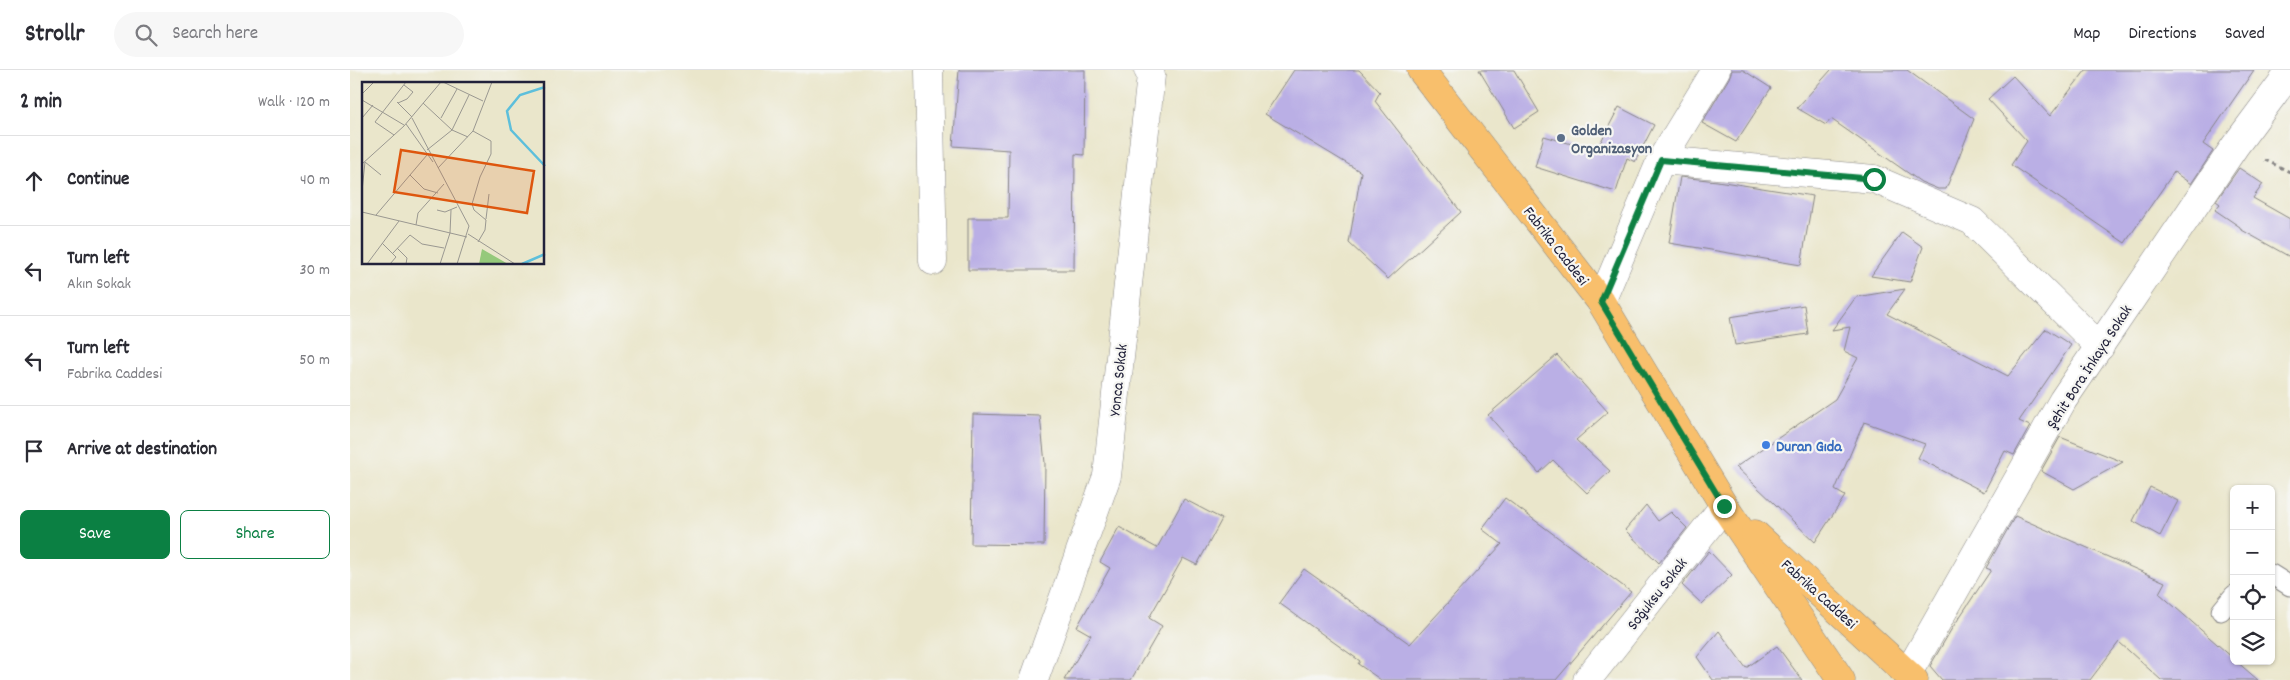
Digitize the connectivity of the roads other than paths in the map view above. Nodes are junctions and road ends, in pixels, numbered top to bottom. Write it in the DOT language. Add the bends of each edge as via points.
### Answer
graph roads {
  1 [pos="929,70"];
  2 [pos="1148,70"];
  3 [pos="1421,70"];
  4 [pos="1716,70"];
  5 [pos="2290,72"];
  6 [pos="1661,160"];
  7 [pos="933,261"];
  8 [pos="1601,302"];
  9 [pos="2100,347"];
  10 [pos="1724,506"];
  11 [pos="2273,575"];
  12 [pos="2290,586"];
  13 [pos="2230,600"];
  14 [pos="2221,611"];
  15 [pos="1911,676"];
  16 [pos="1034,680"];
  17 [pos="1587,680"];
  18 [pos="1840,680"];
  1 -- 7 [label="street"];
  2 -- 16 [label="street, Yonca Sokak" via="1151,75 1107,476"];
  3 -- 8 [label="main road, Fabrika Caddesi"];
  4 -- 6 [label="street"];
  5 -- 9 [label="street, Şehit Bora İnkaya Sokak" via="2235,146"];
  6 -- 8 [label="street"];
  6 -- 9 [label="street" via="1874,179 1972,221"];
  8 -- 10 [label="main road, Fabrika Caddesi"];
  9 -- 15 [label="street, Şehit Bora İnkaya Sokak" via="2063,400"];
  10 -- 15 [label="main road, Fabrika Caddesi"];
  10 -- 17 [label="street, Soğuksu Sokak"];
  10 -- 18 [label="main road, Fabrika Caddesi"];
  11 -- 12 [label="lane"];
  13 -- 14 [label="lane"];
}
